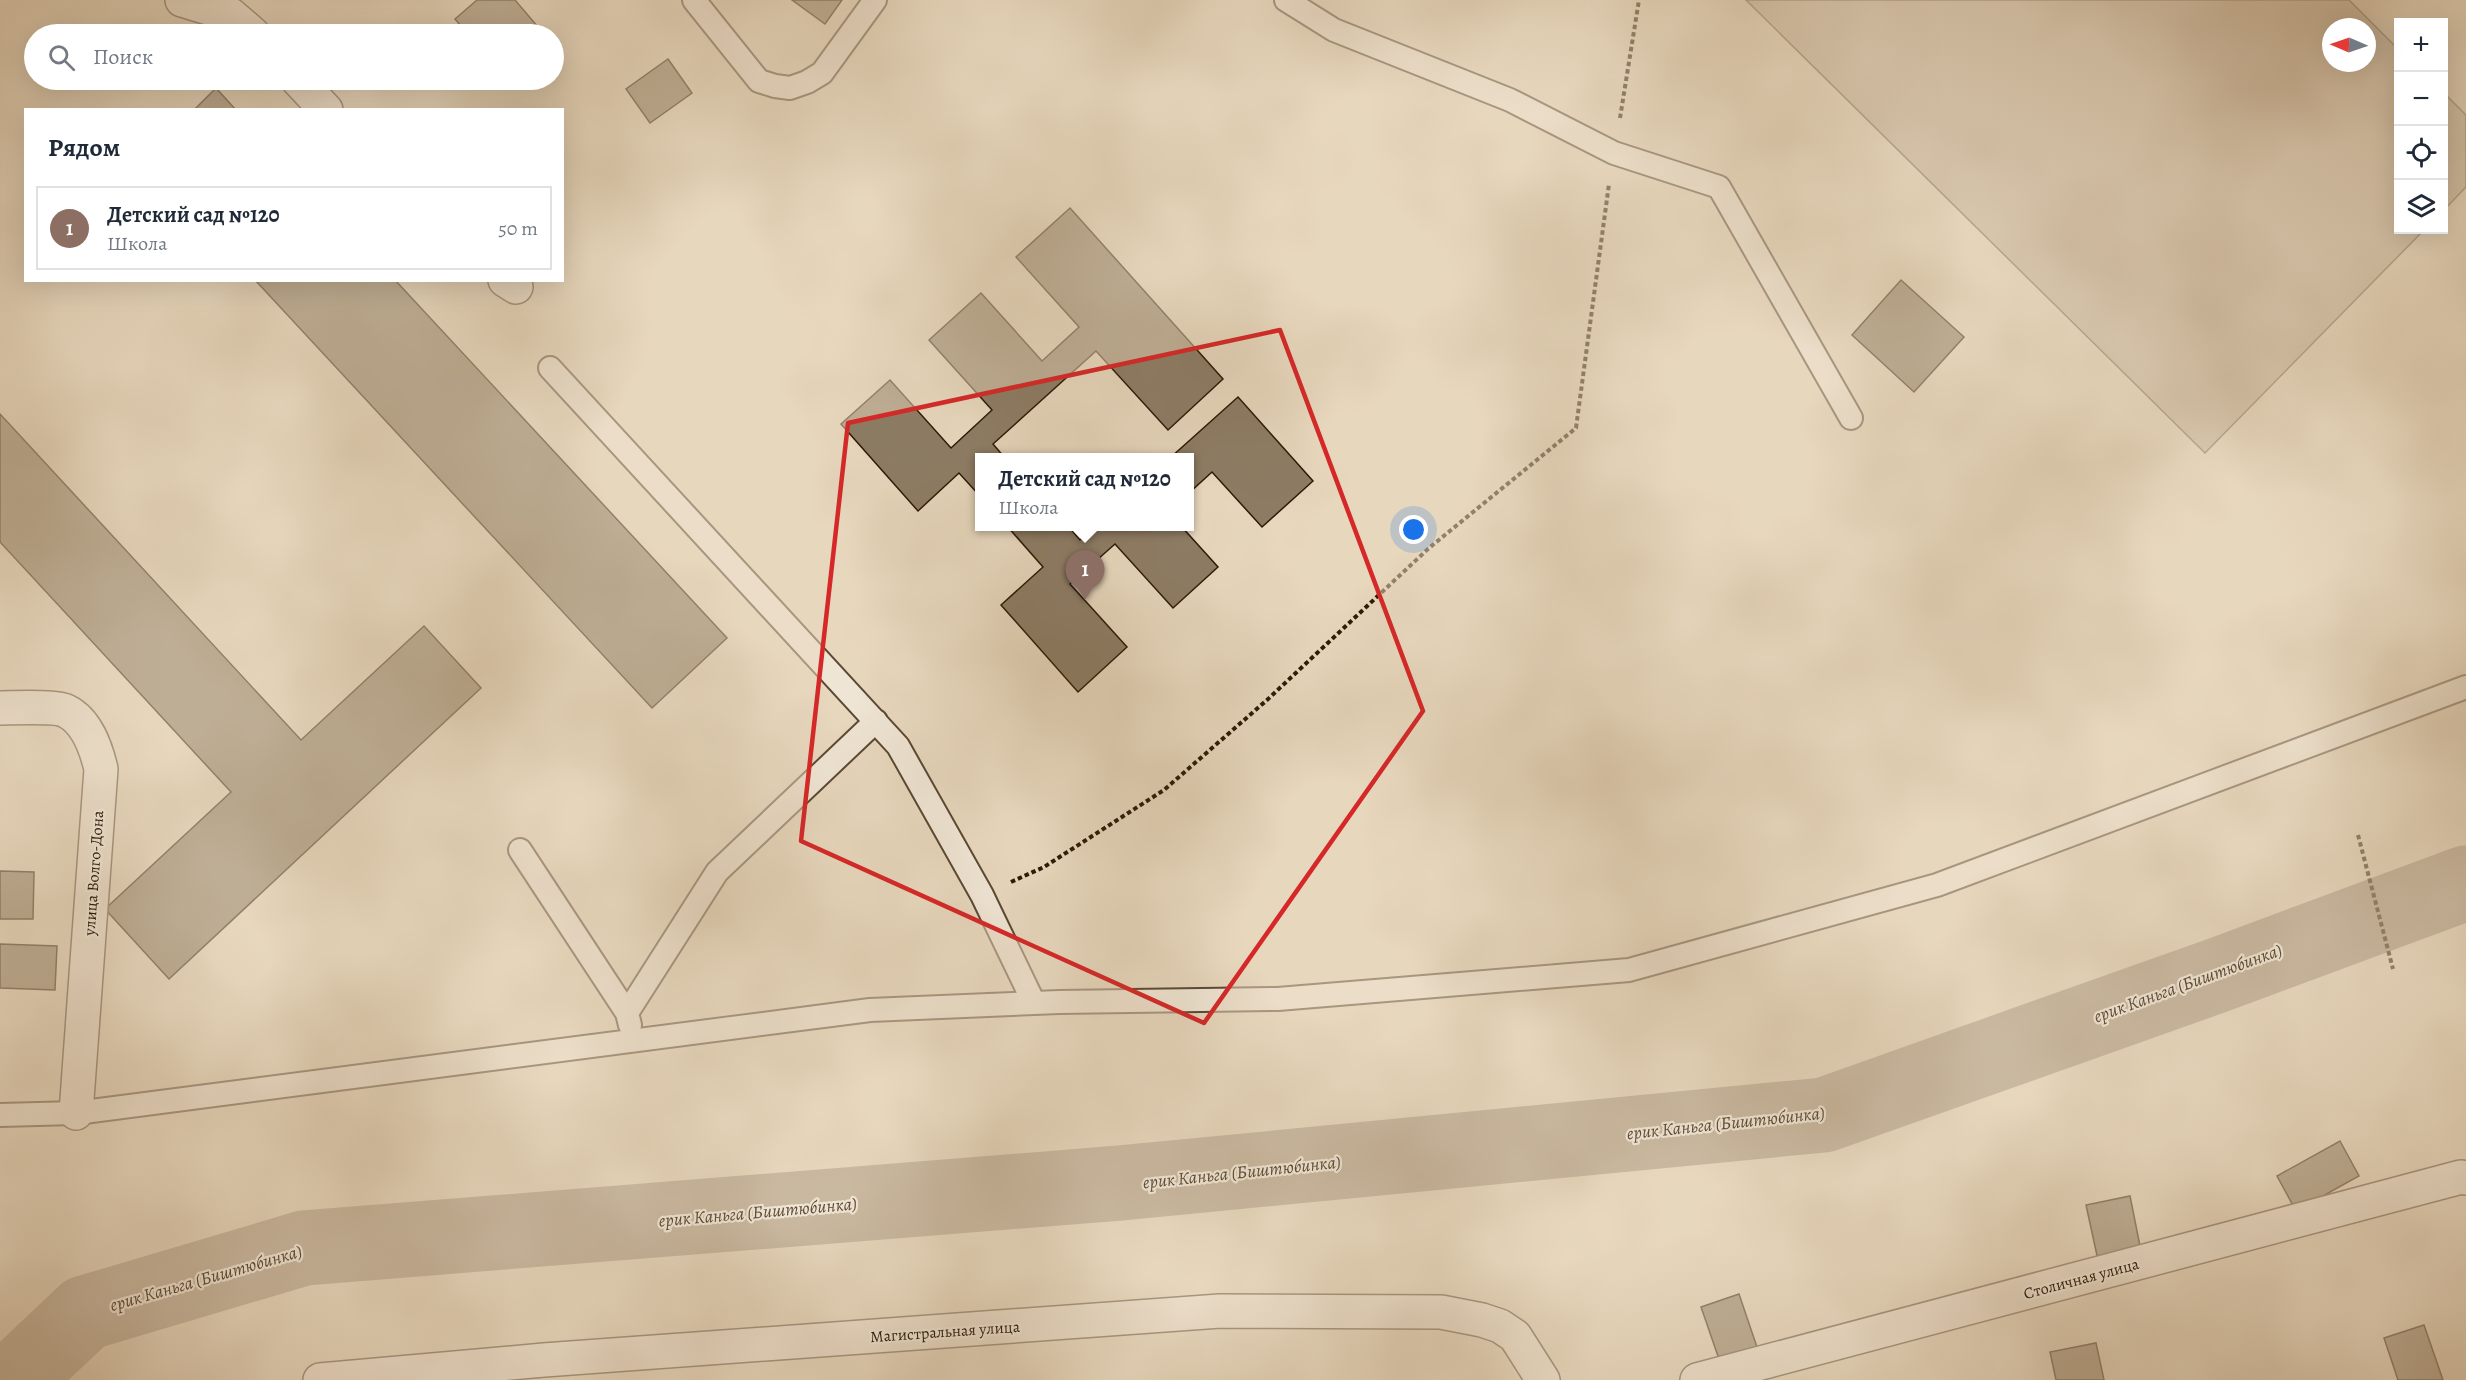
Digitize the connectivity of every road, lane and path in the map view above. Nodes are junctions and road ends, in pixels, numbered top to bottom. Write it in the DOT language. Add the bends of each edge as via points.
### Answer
graph roads {
  1 [pos="182,0"];
  2 [pos="694,0"];
  3 [pos="874,0"];
  4 [pos="1286,0"];
  5 [pos="1639,0"];
  6 [pos="241,24"];
  7 [pos="307,90"];
  8 [pos="324,108"];
  9 [pos="1614,153"];
  10 [pos="550,368"];
  11 [pos="1851,418"];
  12 [pos="2466,687"];
  13 [pos="0,708"];
  14 [pos="876,721"];
  15 [pos="2358,835"];
  16 [pos="520,850"];
  17 [pos="982,895"];
  18 [pos="2393,969"];
  19 [pos="1034,1003"];
  20 [pos="627,1013"];
  21 [pos="635,1041"];
  22 [pos="76,1113"];
  23 [pos="0,1115"];
  24 [pos="2464,1183"];
  25 [pos="320,1380"];
  26 [pos="1544,1380"];
  27 [pos="1697,1380"];
  1 -- 6 [label="street" via="231,15"];
  2 -- 3 [label="lane" via="759,81 790,88 822,73"];
  4 -- 9 [label="lane" via="1334,30 1510,100"];
  5 -- 9 [label="path"];
  7 -- 8 [label="street"];
  9 -- 11 [label="lane" via="1719,187"];
  9 -- 17 [label="path" via="1576,428 1429,548 1164,790 1044,867"];
  10 -- 14 [label="lane"];
  12 -- 19 [label="lane" via="1937,885 1629,970 1278,999"];
  13 -- 22 [label="street, улица Волго-Дона" via="64,709 79,720 89,735 101,770"];
  14 -- 17 [label="lane" via="898,746"];
  14 -- 20 [label="lane" via="717,872"];
  15 -- 18 [label="path"];
  16 -- 20 [label="lane"];
  17 -- 19 [label="lane"];
  19 -- 21 [label="lane" via="870,1010"];
  20 -- 21 [label="lane"];
  21 -- 22 [label="lane"];
  22 -- 23 [label="lane"];
  24 -- 27 [label="street, Столичная улица"];
  25 -- 26 [label="street, Магистральная улица" via="1220,1311 1441,1312 1482,1320 1515,1336"];
}
